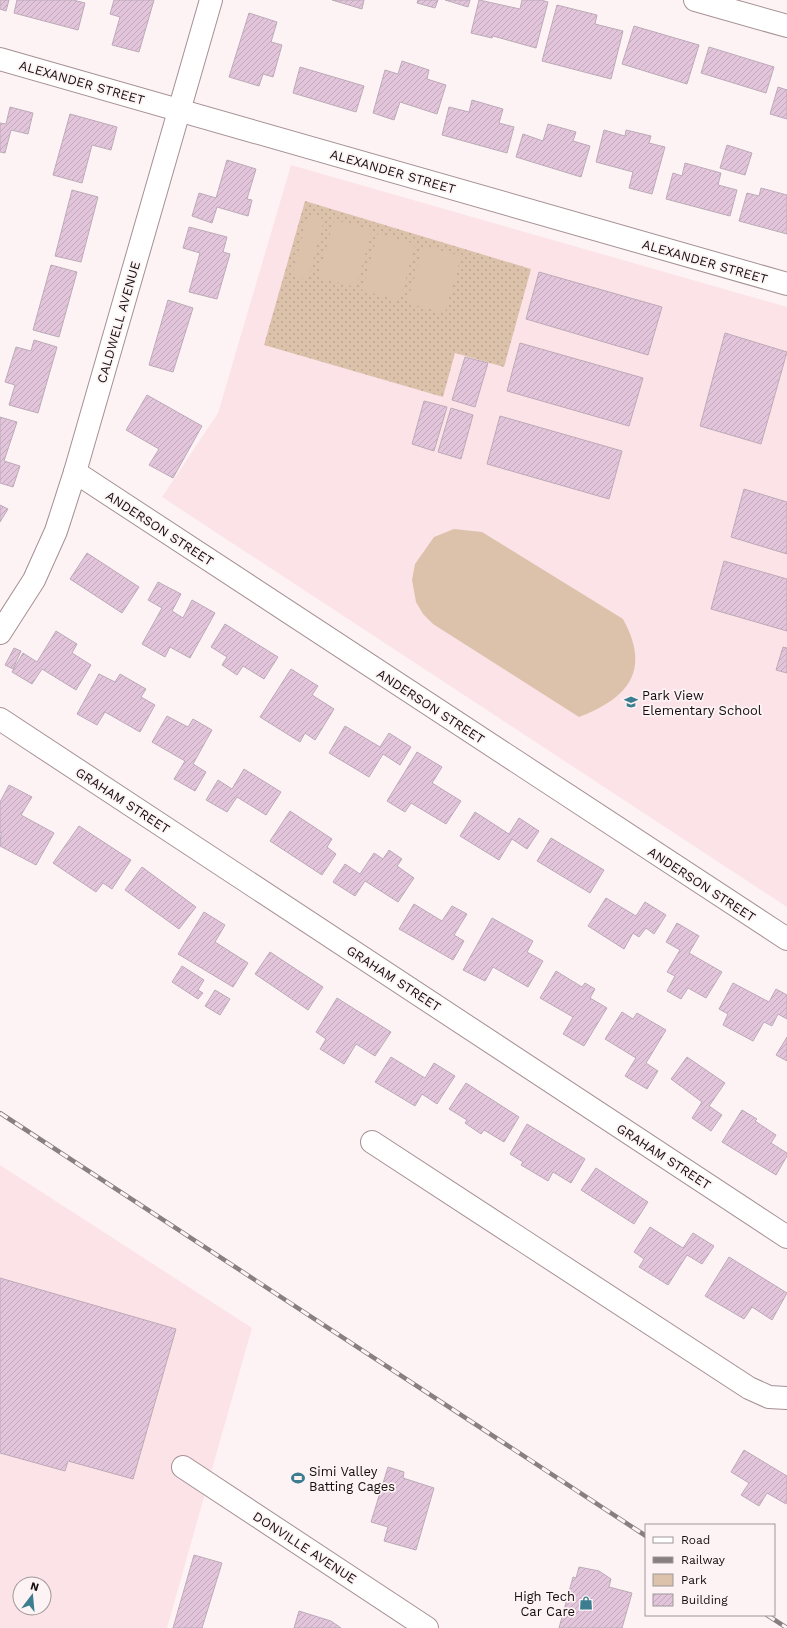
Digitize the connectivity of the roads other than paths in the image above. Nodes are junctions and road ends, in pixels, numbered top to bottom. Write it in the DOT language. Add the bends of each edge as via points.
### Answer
graph roads {
  1 [pos="211,0"];
  2 [pos="695,0"];
  3 [pos="787,26"];
  4 [pos="0,59"];
  5 [pos="179,110"];
  6 [pos="787,284"];
  7 [pos="75,472"];
  8 [pos="0,633"];
  9 [pos="0,719"];
  10 [pos="787,939"];
  11 [pos="372,1142"];
  12 [pos="787,1237"];
  13 [pos="787,1398"];
  14 [pos="183,1467"];
  15 [pos="427,1628"];
  1 -- 5 [label="street, CALDWELL AVENUE"];
  2 -- 3 [label="street"];
  4 -- 5 [label="street, ALEXANDER STREET"];
  5 -- 6 [label="street, ALEXANDER STREET"];
  5 -- 7 [label="street, CALDWELL AVENUE"];
  7 -- 8 [label="street, CALDWELL AVENUE" via="56,531 37,573"];
  7 -- 10 [label="street, ANDERSON STREET"];
  9 -- 12 [label="street, GRAHAM STREET"];
  11 -- 13 [label="street" via="749,1388 769,1398"];
  14 -- 15 [label="street, DONVILLE AVENUE"];
}
